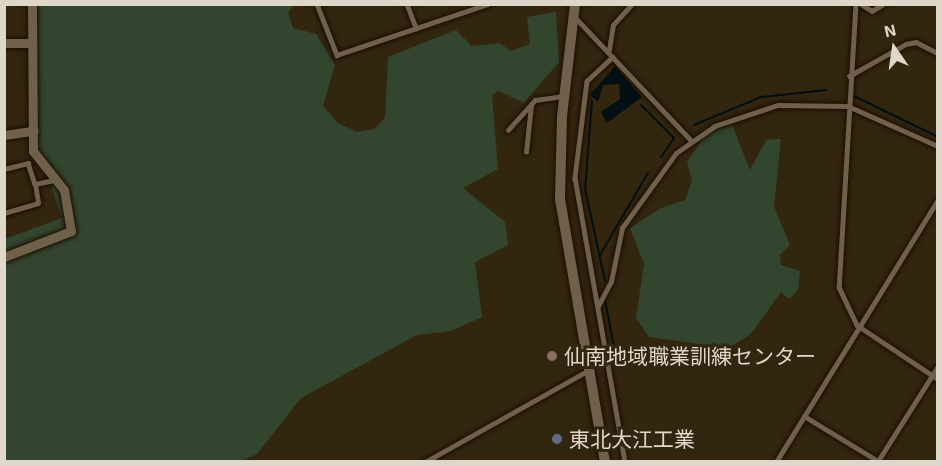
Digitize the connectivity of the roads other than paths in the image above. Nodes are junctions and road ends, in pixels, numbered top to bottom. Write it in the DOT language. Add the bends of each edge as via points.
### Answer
graph roads {
  1 [pos="33,4"];
  2 [pos="317,4"];
  3 [pos="407,4"];
  4 [pos="488,4"];
  5 [pos="632,4"];
  6 [pos="856,4"];
  7 [pos="861,4"];
  8 [pos="883,4"];
  9 [pos="475,7"];
  10 [pos="574,10"];
  11 [pos="416,28"];
  12 [pos="4,43"];
  13 [pos="32,43"];
  14 [pos="609,50"];
  15 [pos="938,53"];
  16 [pos="613,57"];
  17 [pos="849,76"];
  18 [pos="564,96"];
  19 [pos="531,105"];
  20 [pos="848,106"];
  21 [pos="508,130"];
  22 [pos="34,131"];
  23 [pos="4,135"];
  24 [pos="691,140"];
  25 [pos="938,146"];
  26 [pos="526,152"];
  27 [pos="4,169"];
  28 [pos="57,179"];
  29 [pos="34,184"];
  30 [pos="938,200"];
  31 [pos="4,213"];
  32 [pos="4,257"];
  33 [pos="598,306"];
  34 [pos="860,327"];
  35 [pos="938,366"];
  36 [pos="588,370"];
  37 [pos="932,376"];
  38 [pos="938,379"];
  39 [pos="804,416"];
  40 [pos="424,462"];
  41 [pos="605,462"];
  42 [pos="625,462"];
  43 [pos="776,462"];
  1 -- 13 [label="street"];
  2 -- 11 [label="lane" via="337,55"];
  3 -- 11 [label="lane"];
  4 -- 9 [label="lane"];
  5 -- 14 [label="lane" via="614,25"];
  6 -- 17 [label="lane"];
  7 -- 8 [label="lane" via="872,10"];
  9 -- 11 [label="lane"];
  10 -- 14 [label="lane"];
  10 -- 18 [label="street"];
  12 -- 13 [label="street"];
  13 -- 22 [label="street"];
  14 -- 16 [label="lane"];
  15 -- 17 [label="lane" via="916,42 906,44"];
  16 -- 24 [label="lane"];
  16 -- 33 [label="lane" via="587,81 576,160"];
  17 -- 20 [label="lane"];
  18 -- 19 [label="lane" via="547,96"];
  18 -- 36 [label="street" via="560,199"];
  19 -- 21 [label="lane"];
  19 -- 26 [label="lane"];
  20 -- 24 [label="lane" via="778,105"];
  20 -- 25 [label="lane"];
  20 -- 34 [label="lane" via="838,274 843,300"];
  22 -- 23 [label="street"];
  22 -- 28 [label="street" via="35,156"];
  24 -- 33 [label="lane" via="665,166 622,228 611,282"];
  27 -- 29 [label="lane" via="28,163"];
  28 -- 29 [label="lane"];
  28 -- 32 [label="street" via="64,190 71,231"];
  29 -- 31 [label="lane" via="38,203"];
  30 -- 34 [label="lane"];
  33 -- 42 [label="lane"];
  34 -- 37 [label="lane"];
  34 -- 39 [label="lane"];
  35 -- 37 [label="lane"];
  36 -- 40 [label="lane"];
  36 -- 41 [label="street"];
  37 -- 38 [label="lane"];
  37 -- 39 [label="lane" via="878,461"];
  39 -- 43 [label="lane"];
}
